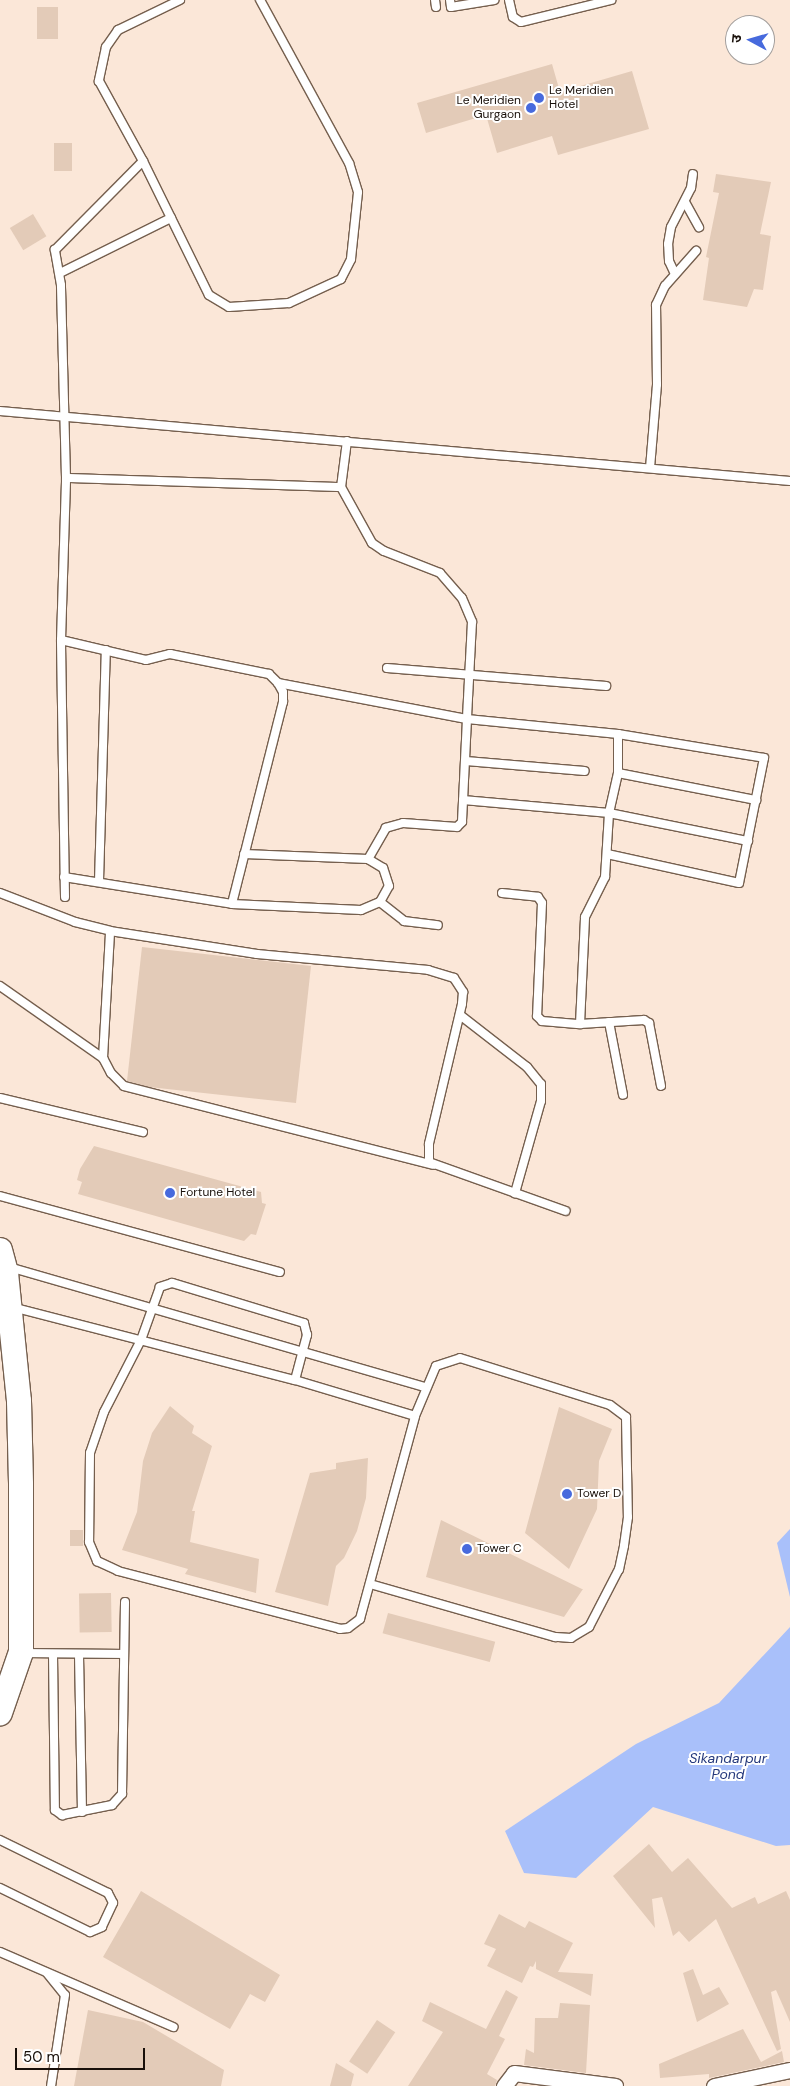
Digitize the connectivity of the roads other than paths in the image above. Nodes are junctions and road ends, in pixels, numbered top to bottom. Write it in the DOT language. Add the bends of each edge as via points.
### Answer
graph roads {
  1 [pos="180,0"];
  2 [pos="260,0"];
  3 [pos="450,0"];
  4 [pos="494,0"];
  5 [pos="509,0"];
  6 [pos="611,0"];
  7 [pos="479,1"];
  8 [pos="599,2"];
  9 [pos="143,161"];
  10 [pos="693,174"];
  11 [pos="685,202"];
  12 [pos="171,218"];
  13 [pos="700,227"];
  14 [pos="696,251"];
  15 [pos="60,273"];
  16 [pos="674,274"];
  17 [pos="0,411"];
  18 [pos="63,418"];
  19 [pos="347,441"];
  20 [pos="650,468"];
  21 [pos="66,478"];
  22 [pos="790,481"];
  23 [pos="341,487"];
  24 [pos="61,640"];
  25 [pos="106,650"];
  26 [pos="387,668"];
  27 [pos="469,676"];
  28 [pos="278,683"];
  29 [pos="606,686"];
  30 [pos="467,719"];
  31 [pos="618,734"];
  32 [pos="466,761"];
  33 [pos="585,771"];
  34 [pos="618,774"];
  35 [pos="463,800"];
  36 [pos="756,800"];
  37 [pos="609,813"];
  38 [pos="748,841"];
  39 [pos="244,854"];
  40 [pos="606,854"];
  41 [pos="368,859"];
  42 [pos="64,877"];
  43 [pos="98,881"];
  44 [pos="502,893"];
  45 [pos="0,894"];
  46 [pos="65,897"];
  47 [pos="380,902"];
  48 [pos="232,904"];
  49 [pos="438,925"];
  50 [pos="110,931"];
  51 [pos="0,986"];
  52 [pos="460,1015"];
  53 [pos="609,1022"];
  54 [pos="580,1024"];
  55 [pos="103,1058"];
  56 [pos="661,1086"];
  57 [pos="623,1095"];
  58 [pos="0,1098"];
  59 [pos="144,1132"];
  60 [pos="434,1165"];
  61 [pos="515,1194"];
  62 [pos="0,1196"];
  63 [pos="566,1212"];
  64 [pos="2,1258"];
  65 [pos="280,1272"];
  66 [pos="10,1306"];
  67 [pos="151,1310"];
  68 [pos="141,1340"];
  69 [pos="302,1352"];
  70 [pos="295,1380"];
  71 [pos="425,1387"];
  72 [pos="415,1416"];
  73 [pos="370,1584"];
  74 [pos="125,1602"];
  75 [pos="21,1652"];
  76 [pos="53,1654"];
  77 [pos="123,1654"];
  78 [pos="78,1655"];
  79 [pos="0,1713"];
  80 [pos="82,1812"];
  81 [pos="0,1840"];
  82 [pos="0,1888"];
  83 [pos="0,1952"];
  84 [pos="46,1972"];
  85 [pos="172,2027"];
  86 [pos="790,2070"];
  87 [pos="731,2085"];
  88 [pos="51,2086"];
  89 [pos="504,2086"];
  90 [pos="615,2086"];
  91 [pos="714,2086"];
  1 -- 9 [label="lane" via="118,30 106,47 101,63 99,81"];
  2 -- 12 [label="lane" via="354,176 358,192 347,271 341,279 289,303 229,307 209,295"];
  3 -- 7 [label="lane" via="451,7"];
  4 -- 7 [label="lane"];
  5 -- 8 [label="lane" via="513,17 521,22"];
  6 -- 8 [label="lane"];
  9 -- 12 [label="lane"];
  9 -- 15 [label="lane" via="55,250"];
  10 -- 11 [label="lane"];
  11 -- 13 [label="lane"];
  11 -- 16 [label="lane" via="671,227 668,244 668,261"];
  12 -- 15 [label="lane"];
  14 -- 16 [label="lane"];
  15 -- 18 [label="lane"];
  16 -- 20 [label="lane" via="656,306 657,384"];
  17 -- 18 [label="lane"];
  18 -- 19 [label="lane"];
  18 -- 21 [label="lane"];
  19 -- 20 [label="lane"];
  19 -- 23 [label="lane"];
  20 -- 22 [label="lane"];
  21 -- 23 [label="lane"];
  21 -- 24 [label="lane"];
  23 -- 27 [label="lane" via="372,543 392,555 440,574 462,598 472,622"];
  24 -- 25 [label="lane"];
  24 -- 42 [label="lane"];
  25 -- 28 [label="lane" via="146,660 170,654 268,674"];
  25 -- 43 [label="lane"];
  26 -- 27 [label="lane"];
  27 -- 29 [label="lane"];
  27 -- 30 [label="lane"];
  28 -- 30 [label="lane"];
  28 -- 39 [label="lane" via="283,692 283,702"];
  30 -- 31 [label="lane"];
  30 -- 32 [label="lane"];
  31 -- 34 [label="lane"];
  31 -- 36 [label="lane" via="764,758"];
  32 -- 33 [label="lane"];
  32 -- 35 [label="lane"];
  34 -- 36 [label="lane"];
  34 -- 37 [label="lane"];
  35 -- 37 [label="lane"];
  35 -- 41 [label="lane" via="462,822 457,827 402,823 386,828"];
  36 -- 38 [label="lane"];
  37 -- 38 [label="lane"];
  37 -- 40 [label="lane"];
  38 -- 40 [label="lane" via="739,883"];
  39 -- 41 [label="lane"];
  39 -- 48 [label="lane"];
  40 -- 54 [label="lane" via="605,877 585,917"];
  41 -- 47 [label="lane" via="383,868 388,877 386,893"];
  42 -- 43 [label="lane"];
  42 -- 46 [label="lane"];
  43 -- 48 [label="lane"];
  44 -- 54 [label="lane" via="538,897 542,903 537,1016 542,1021"];
  45 -- 50 [label="lane" via="75,922"];
  47 -- 48 [label="lane" via="362,910"];
  47 -- 49 [label="lane" via="404,921"];
  50 -- 52 [label="lane" via="248,952 428,970 454,978 460,984 463,992"];
  50 -- 55 [label="lane"];
  51 -- 55 [label="lane"];
  52 -- 60 [label="lane" via="428,1153 429,1162"];
  52 -- 61 [label="lane" via="528,1067 541,1084 541,1101"];
  53 -- 54 [label="lane"];
  53 -- 56 [label="lane" via="644,1020 649,1023"];
  53 -- 57 [label="lane"];
  55 -- 60 [label="lane" via="124,1086"];
  58 -- 59 [label="lane"];
  60 -- 61 [label="lane"];
  61 -- 63 [label="lane"];
  62 -- 65 [label="lane"];
  64 -- 66 [label="main road"];
  64 -- 67 [label="lane"];
  66 -- 68 [label="lane"];
  66 -- 75 [label="main road" via="19,1402"];
  67 -- 68 [label="lane"];
  67 -- 69 [label="lane"];
  67 -- 69 [label="lane" via="160,1287 172,1282 304,1323 307,1335"];
  68 -- 70 [label="lane"];
  68 -- 73 [label="lane" via="104,1412 90,1453 89,1542 97,1561 118,1571 340,1628 348,1628 360,1619"];
  69 -- 70 [label="lane"];
  69 -- 71 [label="lane"];
  70 -- 72 [label="lane"];
  71 -- 72 [label="lane"];
  71 -- 73 [label="lane" via="436,1366 460,1358 620,1411 628,1426 628,1517 619,1569 590,1627 571,1638 555,1637"];
  72 -- 73 [label="lane"];
  74 -- 77 [label="lane"];
  75 -- 76 [label="lane"];
  75 -- 79 [label="main road"];
  76 -- 78 [label="lane"];
  76 -- 80 [label="lane" via="54,1806 62,1815"];
  77 -- 78 [label="lane"];
  77 -- 80 [label="lane" via="122,1794 112,1805"];
  78 -- 80 [label="lane"];
  81 -- 82 [label="lane" via="108,1892 113,1903 102,1927 90,1932"];
  83 -- 84 [label="lane"];
  84 -- 85 [label="lane"];
  84 -- 88 [label="lane" via="65,1995"];
  86 -- 87 [label="street"];
  87 -- 91 [label="street"];
  89 -- 90 [label="street" via="514,2073"];
}
